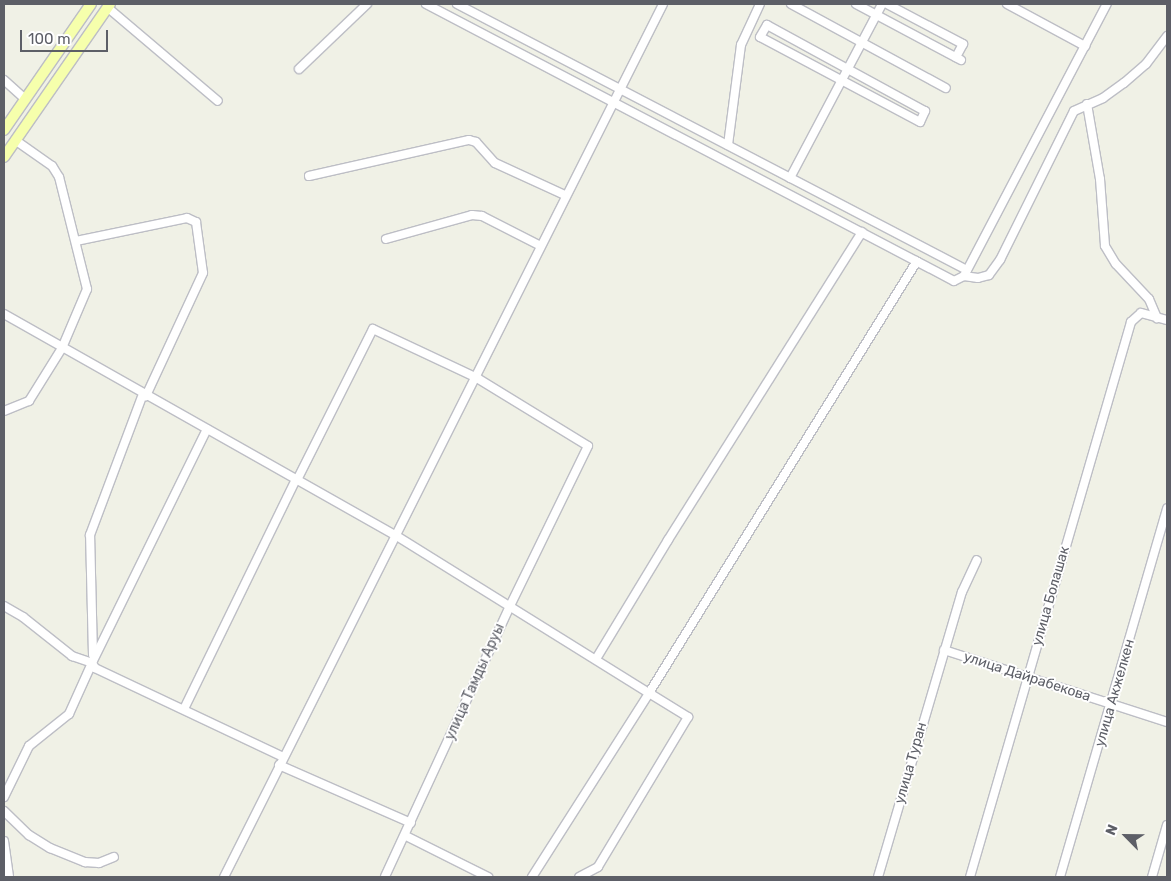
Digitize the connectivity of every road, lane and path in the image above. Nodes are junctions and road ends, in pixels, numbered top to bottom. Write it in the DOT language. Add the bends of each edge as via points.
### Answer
graph roads {
  1 [pos="367,4"];
  2 [pos="426,4"];
  3 [pos="458,4"];
  4 [pos="663,4"];
  5 [pos="760,4"];
  6 [pos="791,4"];
  7 [pos="856,4"];
  8 [pos="882,4"];
  9 [pos="887,4"];
  10 [pos="1007,4"];
  11 [pos="1108,4"];
  12 [pos="108,5"];
  13 [pos="86,6"];
  14 [pos="876,14"];
  15 [pos="1167,36"];
  16 [pos="862,42"];
  17 [pos="1085,46"];
  18 [pos="849,67"];
  19 [pos="299,69"];
  20 [pos="4,80"];
  21 [pos="842,80"];
  22 [pos="619,88"];
  23 [pos="946,88"];
  24 [pos="600,94"];
  25 [pos="25,99"];
  26 [pos="612,100"];
  27 [pos="218,101"];
  28 [pos="1087,104"];
  29 [pos="624,106"];
  30 [pos="606,113"];
  31 [pos="4,130"];
  32 [pos="15,140"];
  33 [pos="728,145"];
  34 [pos="4,156"];
  35 [pos="309,176"];
  36 [pos="790,178"];
  37 [pos="565,195"];
  38 [pos="862,232"];
  39 [pos="386,239"];
  40 [pos="76,241"];
  41 [pos="541,246"];
  42 [pos="917,261"];
  43 [pos="966,273"];
  44 [pos="4,314"];
  45 [pos="1157,318"];
  46 [pos="1167,320"];
  47 [pos="62,348"];
  48 [pos="477,378"];
  49 [pos="144,395"];
  50 [pos="4,411"];
  51 [pos="207,429"];
  52 [pos="296,480"];
  53 [pos="1167,508"];
  54 [pos="395,535"];
  55 [pos="977,560"];
  56 [pos="4,606"];
  57 [pos="510,606"];
  58 [pos="944,650"];
  59 [pos="596,659"];
  60 [pos="92,660"];
  61 [pos="1027,678"];
  62 [pos="649,692"];
  63 [pos="1112,704"];
  64 [pos="184,709"];
  65 [pos="1167,722"];
  66 [pos="283,757"];
  67 [pos="279,765"];
  68 [pos="4,798"];
  69 [pos="4,811"];
  70 [pos="411,823"];
  71 [pos="1167,825"];
  72 [pos="406,836"];
  73 [pos="4,841"];
  74 [pos="114,857"];
  75 [pos="9,877"];
  76 [pos="224,877"];
  77 [pos="385,877"];
  78 [pos="488,877"];
  79 [pos="532,877"];
  80 [pos="579,877"];
  81 [pos="878,877"];
  82 [pos="970,877"];
  83 [pos="1060,877"];
  84 [pos="1152,877"];
  1 -- 19 [label="street"];
  2 -- 24 [label="street"];
  3 -- 22 [label="street"];
  4 -- 22 [label="street"];
  5 -- 33 [label="street" via="741,45"];
  6 -- 16 [label="street"];
  7 -- 14 [label="street"];
  8 -- 14 [label="street"];
  9 -- 14 [label="street" via="963,44 958,58"];
  10 -- 17 [label="street"];
  11 -- 17 [label="street"];
  12 -- 27 [label="street"];
  12 -- 32 [label="main road"];
  13 -- 25 [label="main road"];
  14 -- 16 [label="street"];
  15 -- 28 [label="street" via="1146,64 1124,83 1103,98"];
  16 -- 18 [label="street"];
  16 -- 23 [label="street"];
  17 -- 43 [label="street"];
  18 -- 21 [label="street"];
  18 -- 21 [label="street" via="925,111 923,117 919,122"];
  18 -- 21 [label="street" via="767,25 759,36"];
  20 -- 25 [label="street"];
  21 -- 36 [label="street"];
  22 -- 26 [label="street"];
  22 -- 33 [label="street"];
  24 -- 26 [label="street"];
  24 -- 30 [label="street" via="606,104"];
  25 -- 31 [label="main road"];
  26 -- 29 [label="street"];
  26 -- 30 [label="street"];
  28 -- 43 [label="street" via="1074,111 1065,126 1000,260 989,275 978,278"];
  28 -- 45 [label="street" via="1100,179 1105,246 1116,264 1149,299"];
  29 -- 30 [label="street"];
  29 -- 38 [label="street"];
  30 -- 37 [label="street"];
  32 -- 34 [label="main road"];
  32 -- 40 [label="street" via="56,171"];
  33 -- 36 [label="street"];
  35 -- 37 [label="street" via="469,140 476,142 496,163"];
  36 -- 43 [label="street"];
  37 -- 41 [label="street"];
  38 -- 42 [label="street"];
  38 -- 59 [label="street"];
  39 -- 41 [label="street" via="472,215 482,216"];
  40 -- 47 [label="street" via="87,289"];
  40 -- 49 [label="street" via="187,218 196,222 203,274"];
  41 -- 48 [label="street"];
  42 -- 43 [label="street" via="954,281"];
  42 -- 62 [label="street"];
  44 -- 47 [label="street"];
  45 -- 46 [label="street"];
  45 -- 61 [label="street, улица Болашак" via="1141,314 1131,322"];
  47 -- 49 [label="street"];
  47 -- 50 [label="street" via="29,401"];
  48 -- 52 [label="street, улица Тамды Аруы" via="373,329"];
  48 -- 54 [label="street"];
  48 -- 57 [label="street, улица Тамды Аруы" via="586,442 588,450"];
  49 -- 51 [label="street"];
  49 -- 60 [label="street" via="90,535"];
  51 -- 52 [label="street"];
  51 -- 60 [label="street"];
  52 -- 54 [label="street"];
  52 -- 64 [label="street"];
  53 -- 63 [label="street, улица Акжелкен"];
  54 -- 57 [label="street"];
  54 -- 66 [label="street"];
  55 -- 58 [label="street, улица Туран" via="962,592"];
  56 -- 60 [label="street" via="72,656"];
  57 -- 59 [label="street"];
  57 -- 70 [label="street, улица Тамды Аруы"];
  58 -- 61 [label="street, улица Дайрабекова"];
  58 -- 81 [label="street, улица Туран"];
  59 -- 62 [label="street"];
  60 -- 64 [label="street" via="95,668"];
  60 -- 68 [label="street" via="69,714 29,746"];
  61 -- 63 [label="street, улица Дайрабекова"];
  61 -- 82 [label="street, улица Болашак"];
  62 -- 79 [label="street"];
  62 -- 80 [label="street" via="688,717 598,867"];
  63 -- 65 [label="street, улица Дайрабекова"];
  63 -- 83 [label="street, улица Акжелкен"];
  64 -- 66 [label="street"];
  66 -- 67 [label="street"];
  67 -- 70 [label="street"];
  67 -- 76 [label="street"];
  69 -- 74 [label="street" via="29,835 50,848 85,862 100,864"];
  70 -- 72 [label="street, улица Тамды Аруы"];
  71 -- 84 [label="street"];
  72 -- 77 [label="street, улица Тамды Аруы"];
  72 -- 78 [label="street"];
  73 -- 75 [label="street"];
}
